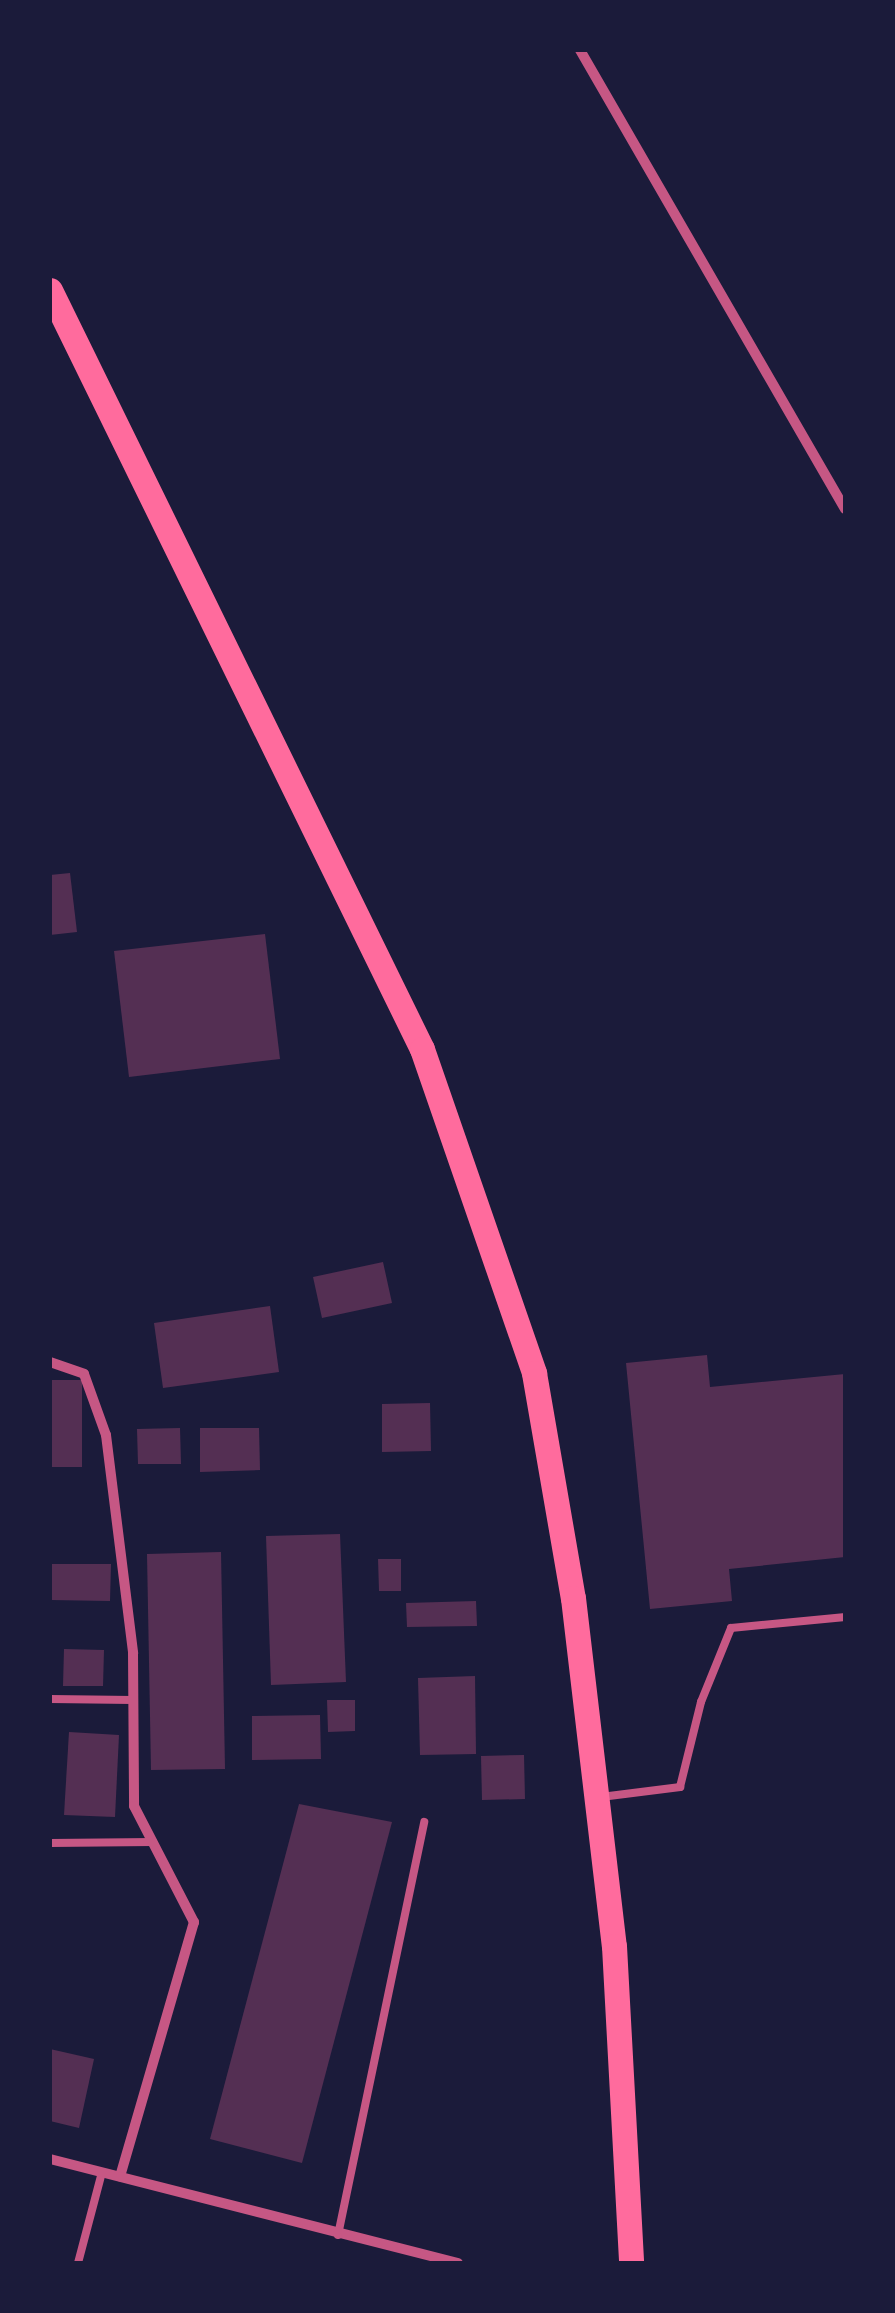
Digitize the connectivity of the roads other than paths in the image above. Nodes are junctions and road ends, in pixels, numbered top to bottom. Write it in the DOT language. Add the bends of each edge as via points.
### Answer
graph roads {
  1 [pos="580,50"];
  2 [pos="50,290"];
  3 [pos="845,509"];
  4 [pos="50,1362"];
  5 [pos="845,1618"];
  6 [pos="50,1699"];
  7 [pos="133,1700"];
  8 [pos="597,1798"];
  9 [pos="424,1822"];
  10 [pos="152,1842"];
  11 [pos="50,1843"];
  12 [pos="50,2159"];
  13 [pos="102,2172"];
  14 [pos="120,2176"];
  15 [pos="338,2234"];
  16 [pos="427,2261"];
  17 [pos="78,2263"];
  18 [pos="458,2263"];
  19 [pos="631,2263"];
  1 -- 3 [label="street"];
  2 -- 8 [label="main road" via="422,1050 534,1373 574,1598"];
  4 -- 7 [label="street" via="84,1374 106,1435"];
  5 -- 8 [label="lane" via="730,1628 701,1702 680,1787"];
  6 -- 7 [label="lane"];
  7 -- 10 [label="street" via="134,1806"];
  8 -- 19 [label="main road" via="614,1946"];
  9 -- 15 [label="lane"];
  10 -- 11 [label="lane"];
  10 -- 14 [label="street" via="194,1922"];
  12 -- 13 [label="street"];
  13 -- 14 [label="street"];
  13 -- 17 [label="lane"];
  14 -- 15 [label="street"];
  15 -- 16 [label="street"];
  16 -- 18 [label="street"];
}
